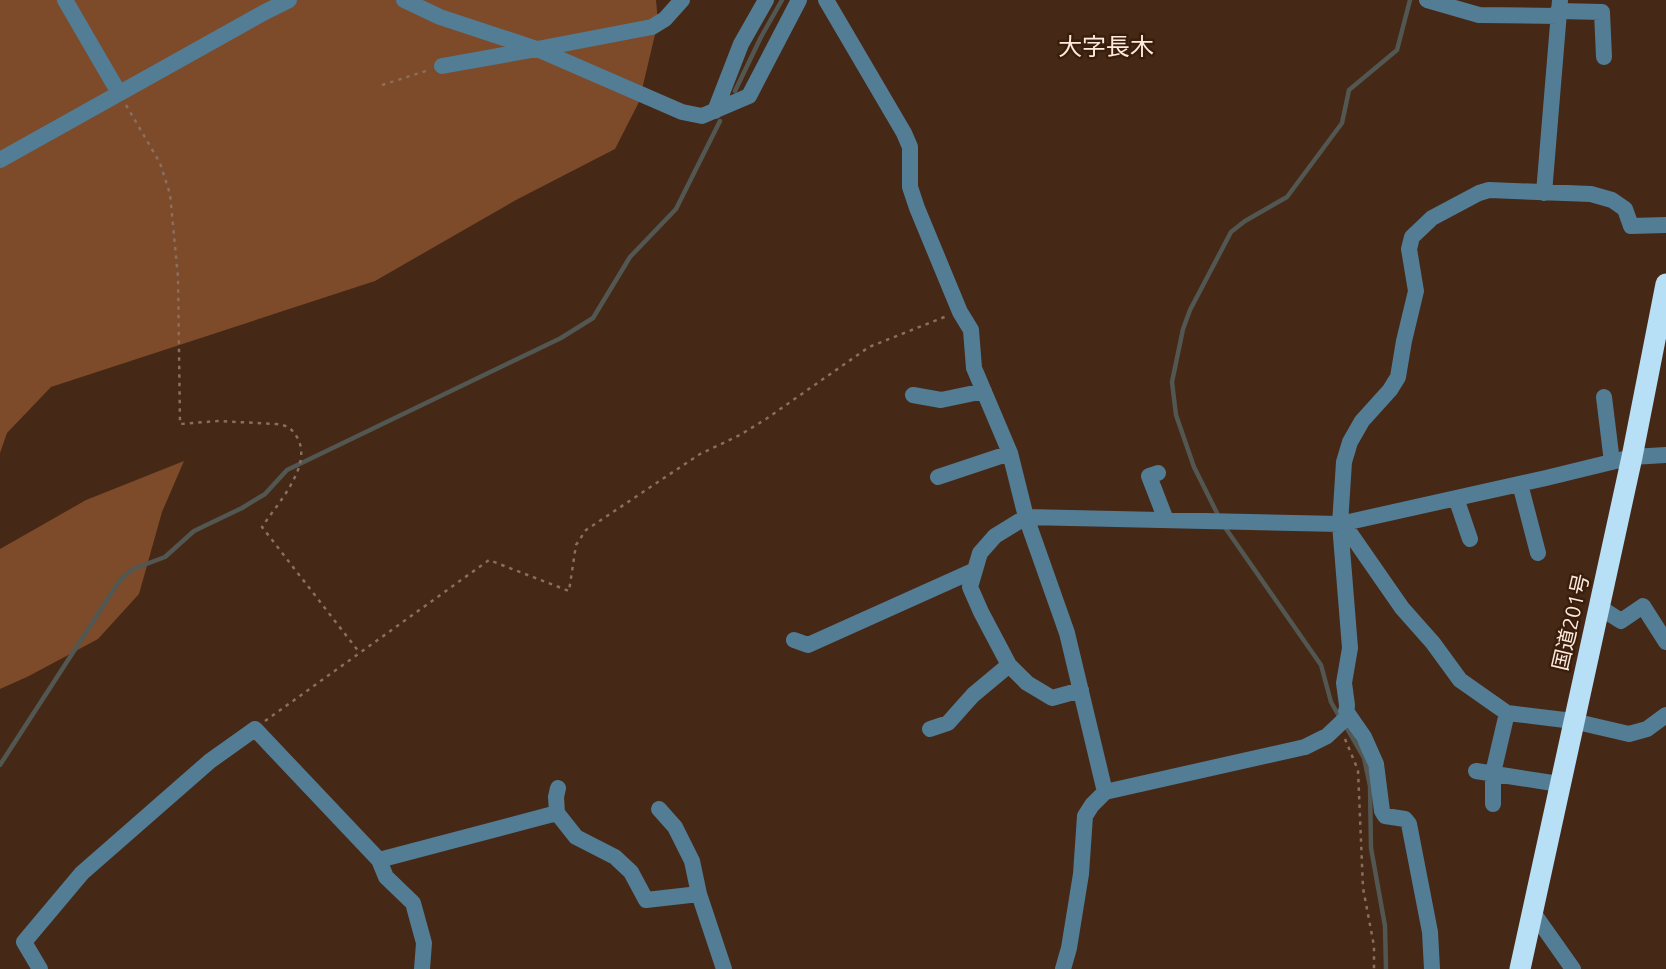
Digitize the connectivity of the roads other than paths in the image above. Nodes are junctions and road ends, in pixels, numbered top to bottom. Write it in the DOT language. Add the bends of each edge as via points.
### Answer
graph roads {
  1 [pos="65,0"];
  2 [pos="289,0"];
  3 [pos="404,0"];
  4 [pos="682,0"];
  5 [pos="766,0"];
  6 [pos="799,0"];
  7 [pos="826,0"];
  8 [pos="1427,0"];
  9 [pos="1559,9"];
  10 [pos="537,49"];
  11 [pos="1604,57"];
  12 [pos="442,66"];
  13 [pos="120,93"];
  14 [pos="715,111"];
  15 [pos="0,160"];
  16 [pos="1544,193"];
  17 [pos="1666,225"];
  18 [pos="1666,284"];
  19 [pos="984,391"];
  20 [pos="913,395"];
  21 [pos="1604,397"];
  22 [pos="1010,453"];
  23 [pos="1666,455"];
  24 [pos="1622,459"];
  25 [pos="1158,473"];
  26 [pos="937,477"];
  27 [pos="1520,484"];
  28 [pos="1456,498"];
  29 [pos="1026,517"];
  30 [pos="1166,520"];
  31 [pos="1341,524"];
  32 [pos="1470,539"];
  33 [pos="1538,553"];
  34 [pos="975,569"];
  35 [pos="1598,610"];
  36 [pos="794,640"];
  37 [pos="1666,642"];
  38 [pos="1009,665"];
  39 [pos="1081,691"];
  40 [pos="1507,713"];
  41 [pos="1666,715"];
  42 [pos="1341,721"];
  43 [pos="1573,721"];
  44 [pos="930,729"];
  45 [pos="1484,772"];
  46 [pos="1559,784"];
  47 [pos="558,788"];
  48 [pos="1105,792"];
  49 [pos="1493,804"];
  50 [pos="659,808"];
  51 [pos="557,813"];
  52 [pos="379,860"];
  53 [pos="699,894"];
  54 [pos="1532,911"];
  55 [pos="40,969"];
  56 [pos="422,969"];
  57 [pos="724,969"];
  58 [pos="1063,969"];
  59 [pos="1432,969"];
  60 [pos="1520,969"];
  61 [pos="1573,969"];
  1 -- 13 [label="street"];
  2 -- 13 [label="street"];
  3 -- 10 [label="street" via="440,17"];
  4 -- 10 [label="street" via="652,27"];
  5 -- 14 [label="street" via="741,44"];
  6 -- 14 [label="street" via="749,96"];
  7 -- 19 [label="street" via="904,133 910,148 909,187 971,330 974,368"];
  8 -- 9 [label="street" via="1479,15"];
  9 -- 11 [label="street" via="1602,12"];
  9 -- 16 [label="street"];
  10 -- 12 [label="street"];
  10 -- 14 [label="street" via="681,112 702,116"];
  13 -- 15 [label="street"];
  16 -- 17 [label="street" via="1591,194 1625,209 1631,226"];
  16 -- 31 [label="street" via="1479,193 1432,218 1412,237 1409,249 1416,291 1398,377 1350,442 1344,462"];
  18 -- 24 [label="highway, 国道201号"];
  19 -- 20 [label="street" via="942,400"];
  19 -- 22 [label="street"];
  21 -- 24 [label="street"];
  22 -- 26 [label="street"];
  22 -- 29 [label="street"];
  23 -- 24 [label="street"];
  24 -- 27 [label="street"];
  24 -- 35 [label="highway, 国道201号"];
  25 -- 30 [label="street" via="1149,476"];
  27 -- 28 [label="street"];
  27 -- 33 [label="street"];
  28 -- 31 [label="street"];
  28 -- 32 [label="street"];
  29 -- 30 [label="street"];
  29 -- 34 [label="street" via="995,536 979,553"];
  29 -- 39 [label="street" via="1067,633"];
  30 -- 31 [label="street"];
  31 -- 40 [label="street" via="1460,680"];
  31 -- 42 [label="street" via="1350,648"];
  34 -- 36 [label="street" via="808,645"];
  34 -- 38 [label="street" via="970,587"];
  35 -- 37 [label="street" via="1621,621 1643,606"];
  35 -- 43 [label="highway, 国道201号"];
  38 -- 39 [label="street" via="1052,698"];
  38 -- 44 [label="street" via="948,723"];
  39 -- 48 [label="street"];
  40 -- 43 [label="street"];
  40 -- 45 [label="street"];
  41 -- 43 [label="street" via="1647,729 1629,734"];
  42 -- 48 [label="street" via="1327,736 1305,747"];
  42 -- 59 [label="street" via="1364,737 1376,764 1385,816 1405,818 1409,824 1430,932"];
  43 -- 46 [label="highway, 国道201号"];
  45 -- 46 [label="street"];
  45 -- 49 [label="street"];
  46 -- 54 [label="highway, 国道201号"];
  47 -- 51 [label="street"];
  48 -- 58 [label="street" via="1085,816 1081,874"];
  50 -- 53 [label="street" via="675,827 692,861"];
  51 -- 52 [label="street"];
  51 -- 53 [label="street" via="576,837 615,856 631,872 646,900"];
  52 -- 55 [label="street" via="255,729 209,761 82,873 24,942"];
  52 -- 56 [label="street" via="387,877 412,904 424,943"];
  53 -- 57 [label="street"];
  54 -- 60 [label="highway, 国道201号"];
  54 -- 61 [label="street"];
}
